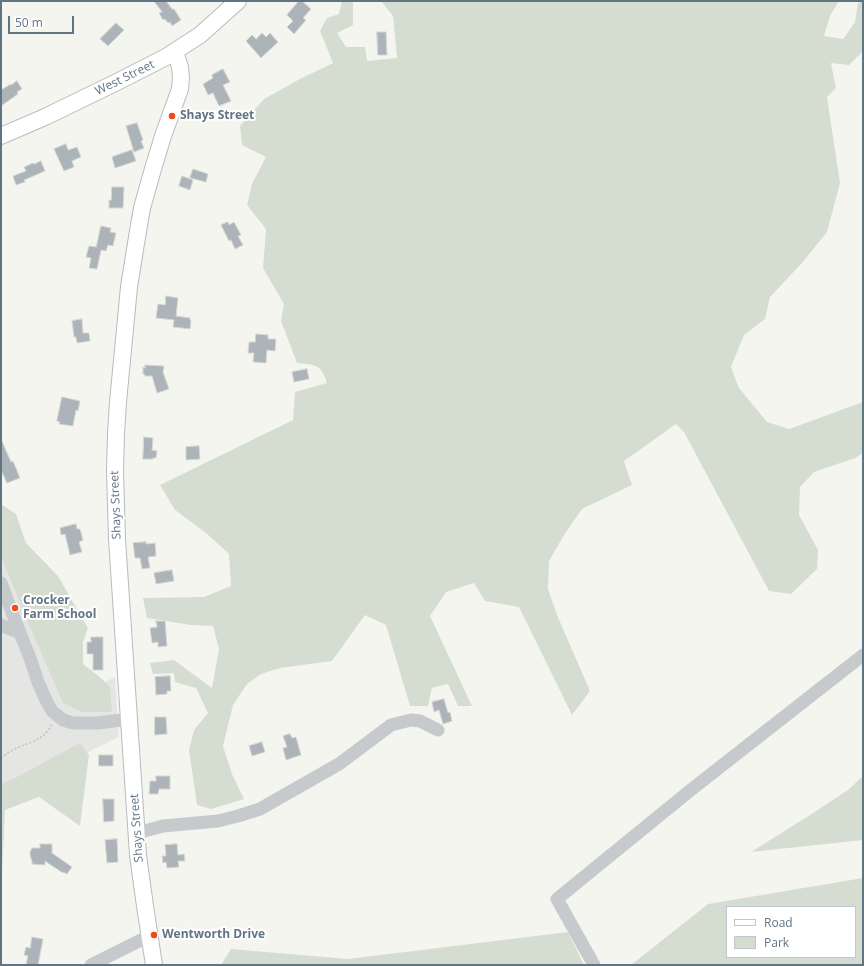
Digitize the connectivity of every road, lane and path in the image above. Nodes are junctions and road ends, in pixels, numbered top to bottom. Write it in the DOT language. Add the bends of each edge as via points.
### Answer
graph roads {
  1 [pos="238,1"];
  2 [pos="175,52"];
  3 [pos="1,136"];
  4 [pos="1,583"];
  5 [pos="1,625"];
  6 [pos="20,633"];
  7 [pos="863,655"];
  8 [pos="57,716"];
  9 [pos="130,719"];
  10 [pos="438,730"];
  11 [pos="1,758"];
  12 [pos="137,833"];
  13 [pos="149,936"];
  14 [pos="91,965"];
  15 [pos="154,965"];
  16 [pos="594,965"];
  1 -- 2 [label="main road, West Street"];
  2 -- 3 [label="main road, West Street" via="45,117"];
  2 -- 9 [label="main road, Shays Street" via="180,67 180,89 142,208 129,288 117,418 116,516"];
  4 -- 6 [label="street"];
  5 -- 6 [label="street"];
  6 -- 8 [label="street" via="43,695"];
  7 -- 16 [label="street" via="557,899"];
  8 -- 9 [label="street" via="73,723"];
  8 -- 11 [label="path" via="50,729 38,740 13,749"];
  9 -- 12 [label="main road, Shays Street"];
  10 -- 12 [label="street" via="420,721 411,720 391,725 339,764 260,809 218,821 163,826"];
  12 -- 13 [label="main road, Shays Street" via="139,868"];
  13 -- 14 [label="street"];
  13 -- 15 [label="main road, Shays Street"];
}
